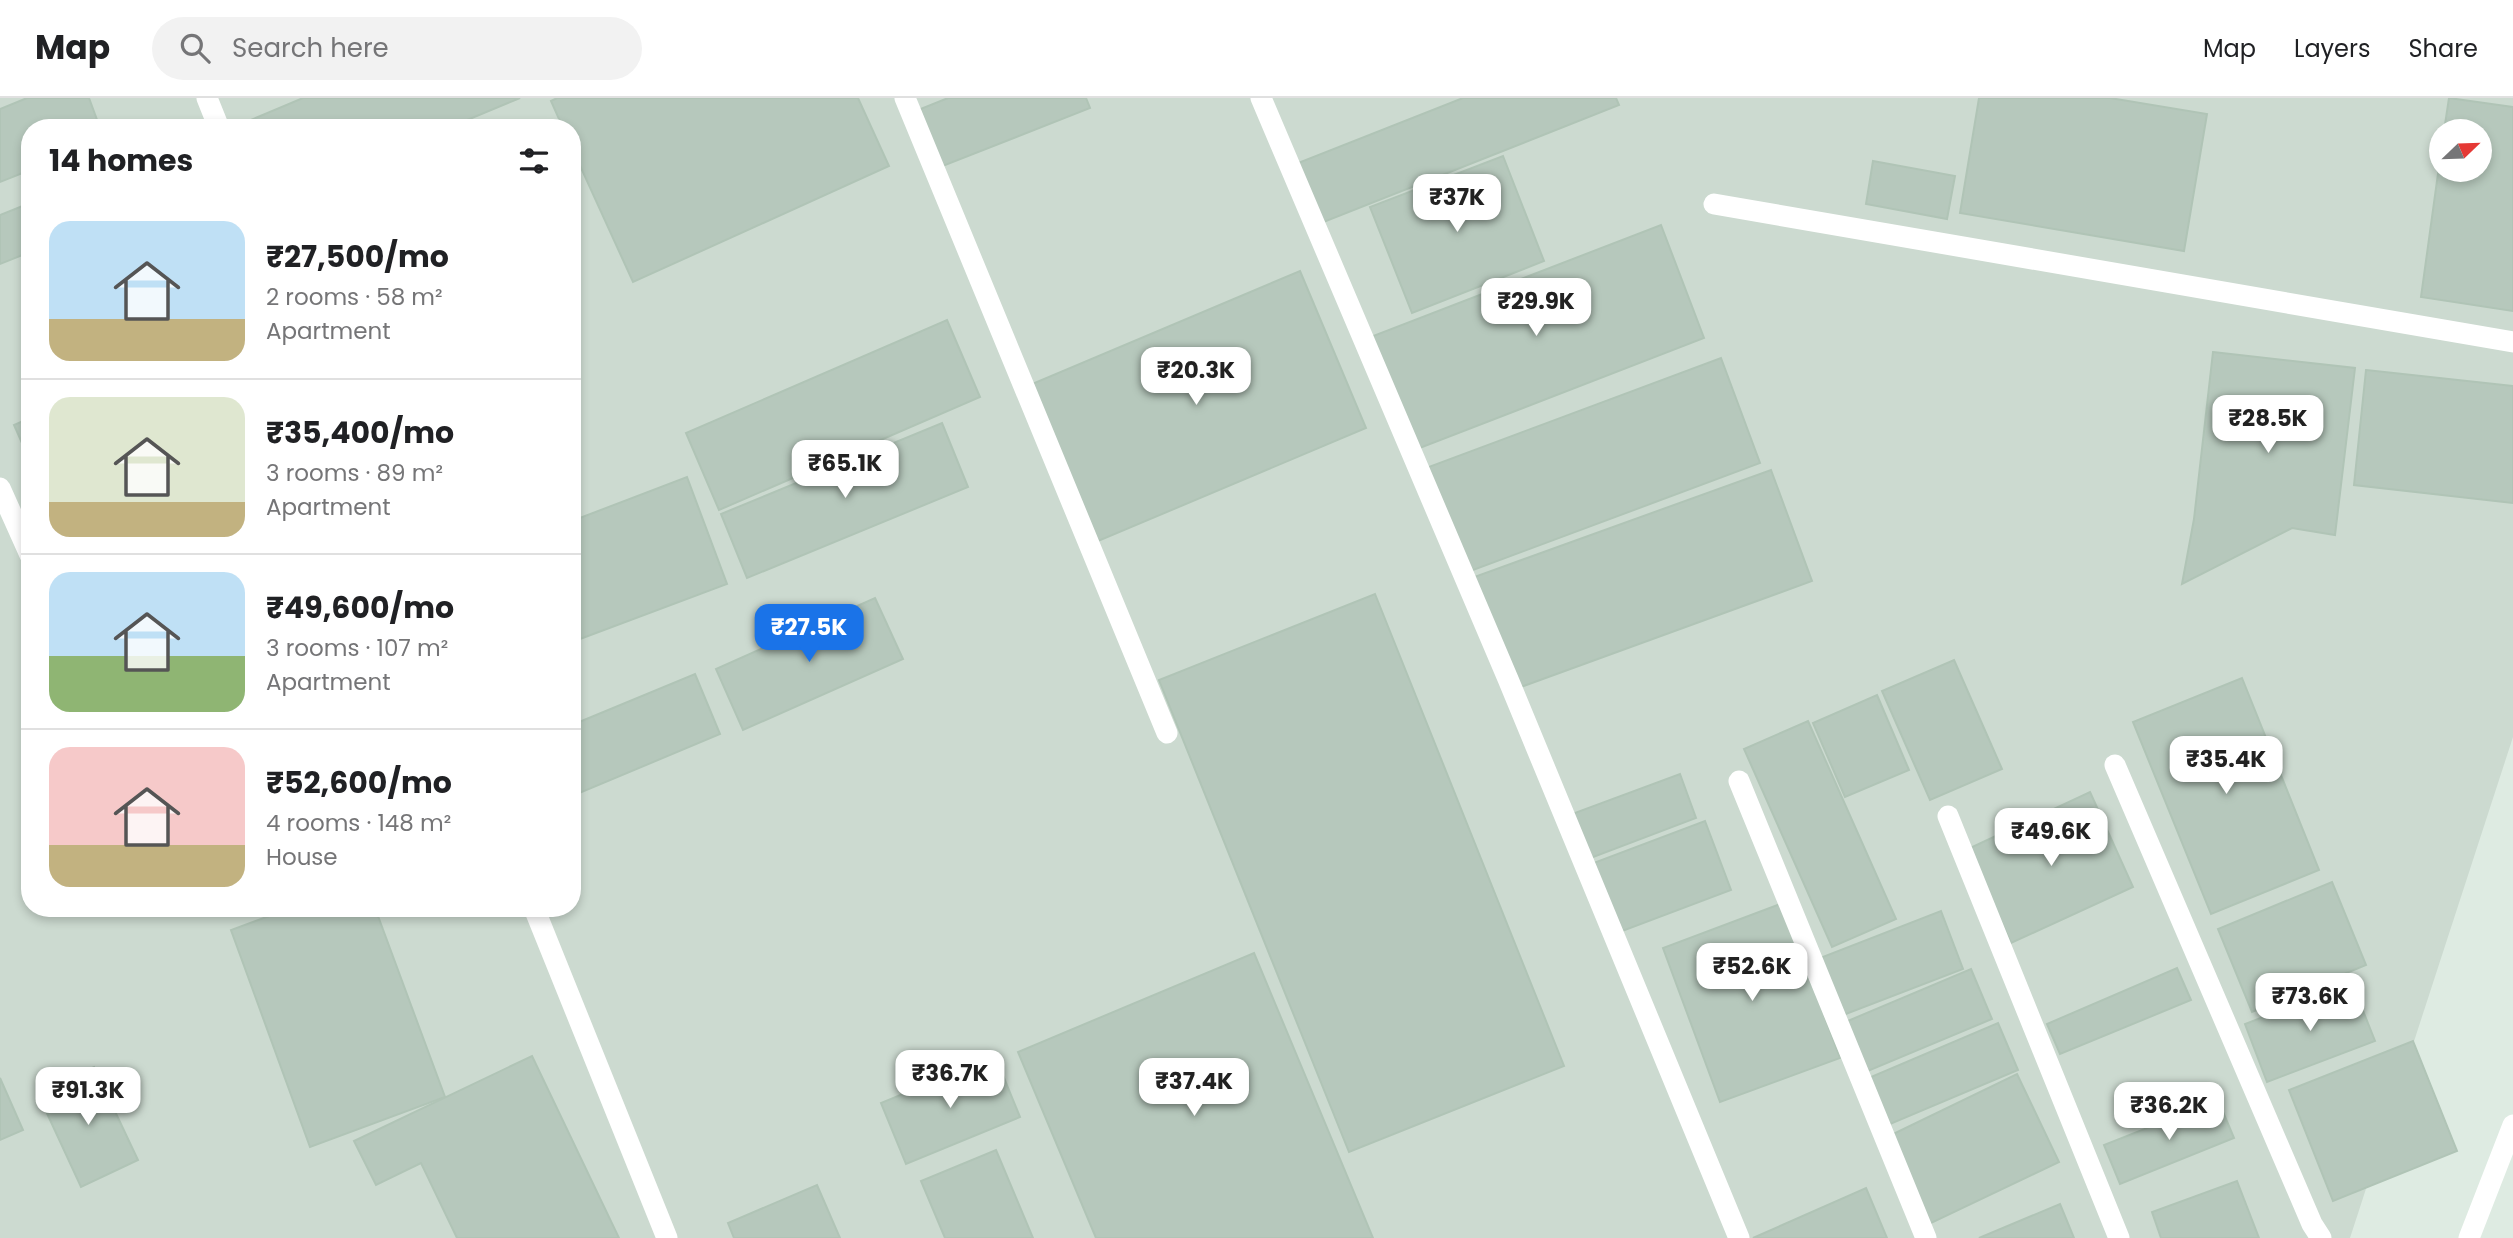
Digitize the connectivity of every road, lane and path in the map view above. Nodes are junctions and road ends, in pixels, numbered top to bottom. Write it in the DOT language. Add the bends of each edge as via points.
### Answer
graph roads {
  1 [pos="207,98"];
  2 [pos="905,98"];
  3 [pos="1261,98"];
  4 [pos="215,119"];
  5 [pos="1714,204"];
  6 [pos="2513,342"];
  7 [pos="0,488"];
  8 [pos="21,535"];
  9 [pos="1167,733"];
  10 [pos="2115,765"];
  11 [pos="1739,781"];
  12 [pos="1948,816"];
  13 [pos="538,917"];
  14 [pos="2513,1125"];
  15 [pos="667,1238"];
  16 [pos="1739,1238"];
  17 [pos="1926,1238"];
  18 [pos="2119,1238"];
  19 [pos="2321,1238"];
  20 [pos="2469,1238"];
  1 -- 4 [label="main road"];
  2 -- 9 [label="main road"];
  3 -- 16 [label="main road" via="1508,678"];
  5 -- 6 [label="main road"];
  7 -- 8 [label="main road"];
  10 -- 19 [label="main road"];
  11 -- 17 [label="main road"];
  12 -- 18 [label="main road"];
  13 -- 15 [label="main road"];
  14 -- 20 [label="main road"];
}
